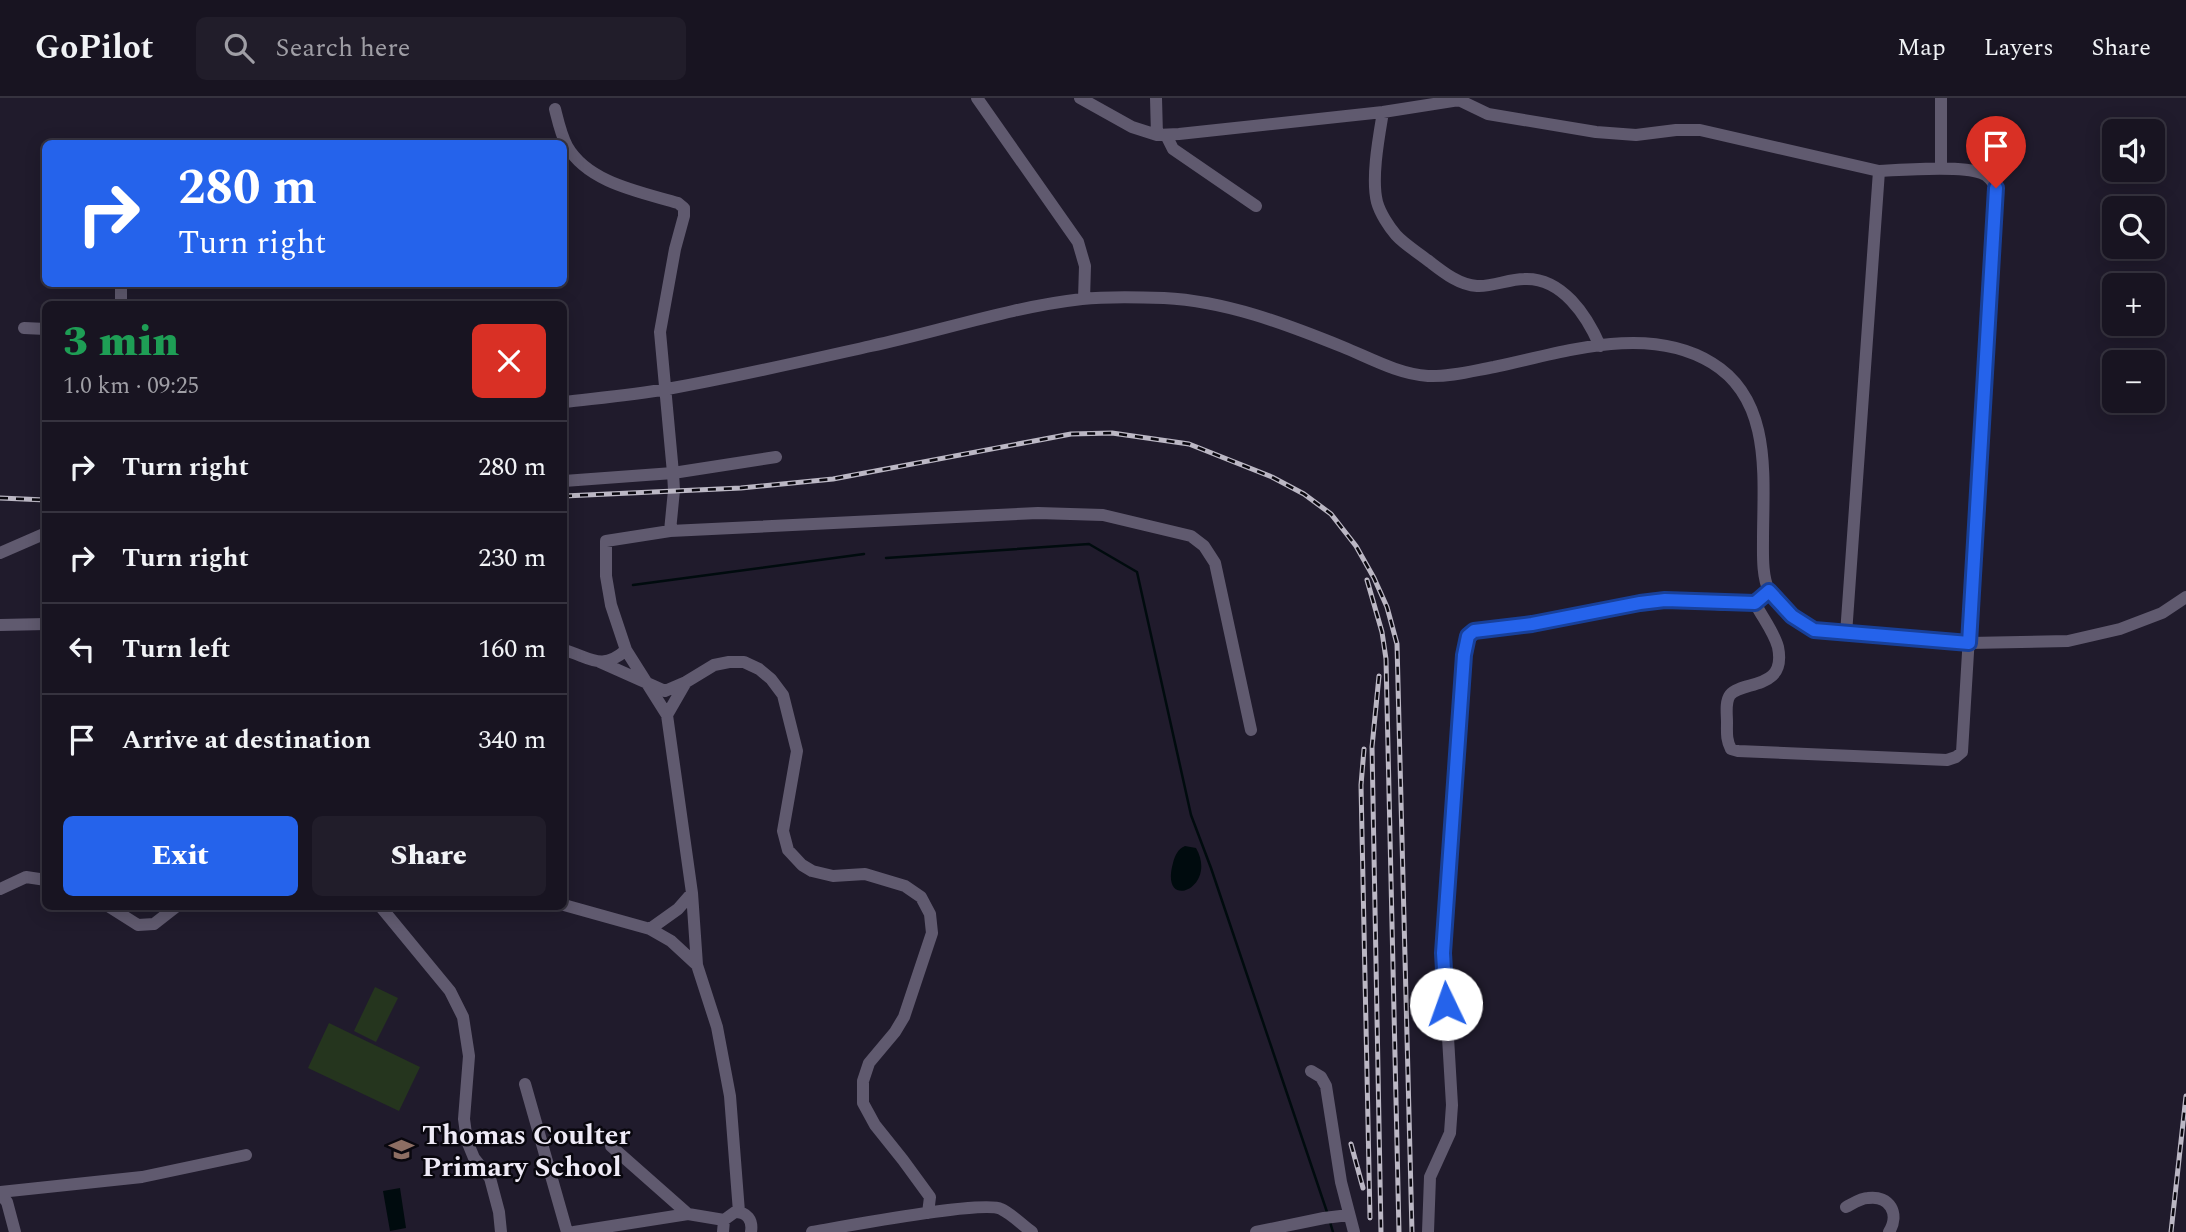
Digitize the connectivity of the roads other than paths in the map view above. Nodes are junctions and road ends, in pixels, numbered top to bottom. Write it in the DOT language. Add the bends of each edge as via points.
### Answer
graph roads {
  1 [pos="977,98"];
  2 [pos="1080,98"];
  3 [pos="1106,98"];
  4 [pos="1156,98"];
  5 [pos="1941,98"];
  6 [pos="1458,99"];
  7 [pos="1092,106"];
  8 [pos="555,109"];
  9 [pos="1383,112"];
  10 [pos="1162,135"];
  11 [pos="564,140"];
  12 [pos="567,147"];
  13 [pos="1941,169"];
  14 [pos="1879,171"];
  15 [pos="1256,206"];
  16 [pos="1084,299"];
  17 [pos="24,328"];
  18 [pos="42,329"];
  19 [pos="1600,346"];
  20 [pos="665,390"];
  21 [pos="567,402"];
  22 [pos="776,457"];
  23 [pos="673,473"];
  24 [pos="567,481"];
  25 [pos="670,531"];
  26 [pos="42,535"];
  27 [pos="0,553"];
  28 [pos="1769,591"];
  29 [pos="2186,597"];
  30 [pos="1755,603"];
  31 [pos="42,624"];
  32 [pos="0,625"];
  33 [pos="1846,634"];
  34 [pos="1969,643"];
  35 [pos="625,650"];
  36 [pos="567,651"];
  37 [pos="600,662"];
  38 [pos="686,682"];
  39 [pos="647,683"];
  40 [pos="667,715"];
  41 [pos="1251,730"];
  42 [pos="42,879"];
  43 [pos="0,889"];
  44 [pos="692,893"];
  45 [pos="567,906"];
  46 [pos="114,910"];
  47 [pos="172,910"];
  48 [pos="386,910"];
  49 [pos="650,929"];
  50 [pos="697,965"];
  51 [pos="1311,1071"];
  52 [pos="525,1084"];
  53 [pos="611,1146"];
  54 [pos="246,1155"];
  55 [pos="0,1193"];
  56 [pos="1846,1207"];
  57 [pos="739,1212"];
  58 [pos="928,1213"];
  59 [pos="688,1214"];
  60 [pos="1349,1215"];
  61 [pos="724,1226"];
  62 [pos="15,1232"];
  63 [pos="501,1232"];
  64 [pos="567,1232"];
  65 [pos="574,1232"];
  66 [pos="752,1232"];
  67 [pos="812,1232"];
  68 [pos="1032,1232"];
  69 [pos="1256,1232"];
  70 [pos="1354,1232"];
  71 [pos="1428,1232"];
  72 [pos="1889,1232"];
  1 -- 16 [label="street" via="1078,242 1085,266"];
  2 -- 7 [label="street"];
  3 -- 7 [label="street"];
  4 -- 10 [label="street"];
  5 -- 13 [label="street"];
  6 -- 9 [label="street"];
  6 -- 14 [label="street" via="1488,114 1596,132 1636,135 1700,130"];
  7 -- 10 [label="street" via="1132,127"];
  8 -- 11 [label="street"];
  9 -- 10 [label="street"];
  9 -- 19 [label="street" via="1377,203 1396,235 1459,282 1476,286 1544,281 1578,308"];
  10 -- 15 [label="street" via="1173,149"];
  12 -- 20 [label="street" via="576,160 605,180 684,208 660,332"];
  13 -- 14 [label="street"];
  13 -- 34 [label="street" via="1979,172 1992,179 1996,188"];
  14 -- 33 [label="street"];
  16 -- 19 [label="street" via="1167,298 1235,309 1425,376 1453,375"];
  16 -- 20 [label="street"];
  17 -- 18 [label="street"];
  19 -- 28 [label="street" via="1652,344 1685,349 1715,364 1739,387 1754,412 1762,455 1763,557"];
  20 -- 21 [label="street"];
  20 -- 23 [label="street"];
  22 -- 23 [label="street"];
  23 -- 24 [label="street"];
  23 -- 25 [label="street"];
  25 -- 35 [label="street" via="606,541 611,605"];
  25 -- 41 [label="street" via="1038,513 1103,515 1191,536 1215,563"];
  26 -- 27 [label="street"];
  28 -- 30 [label="street"];
  28 -- 33 [label="street" via="1802,624"];
  29 -- 34 [label="street" via="2162,613 2120,629 2068,641"];
  30 -- 34 [label="street" via="1774,636 1778,661 1765,682 1730,696 1727,741 1738,751 1956,757 1963,744"];
  30 -- 71 [label="street" via="1665,600 1474,631 1468,636 1443,953 1452,1105 1450,1133 1430,1177"];
  31 -- 32 [label="street"];
  33 -- 34 [label="street"];
  35 -- 37 [label="street" via="614,660"];
  35 -- 39 [label="street"];
  36 -- 37 [label="street"];
  37 -- 39 [label="street"];
  38 -- 39 [label="street" via="665,691"];
  38 -- 40 [label="street"];
  38 -- 58 [label="street" via="714,666 744,662 771,679 783,695 797,751 783,831 788,850 813,871 833,876 865,874 905,886 921,897 930,914 932,933 904,1017 869,1063 863,1081 863,1102 930,1197"];
  39 -- 40 [label="street"];
  40 -- 44 [label="street"];
  42 -- 43 [label="street" via="26,877"];
  44 -- 49 [label="street"];
  44 -- 50 [label="street"];
  45 -- 49 [label="street"];
  46 -- 47 [label="street" via="138,925 154,924"];
  48 -- 63 [label="street" via="450,991 463,1017 469,1056 464,1119 474,1158 490,1178"];
  49 -- 50 [label="street"];
  50 -- 57 [label="street" via="717,1027 730,1096"];
  51 -- 60 [label="street" via="1325,1086"];
  52 -- 64 [label="street"];
  53 -- 59 [label="street"];
  54 -- 55 [label="street" via="142,1177"];
  55 -- 62 [label="street"];
  56 -- 72 [label="street" via="1867,1198 1880,1199 1895,1213"];
  57 -- 61 [label="street" via="730,1213"];
  57 -- 66 [label="street" via="750,1219"];
  58 -- 67 [label="street"];
  58 -- 68 [label="street" via="1000,1208"];
  59 -- 61 [label="street"];
  59 -- 65 [label="street"];
  60 -- 69 [label="street"];
  60 -- 70 [label="street"];
}
